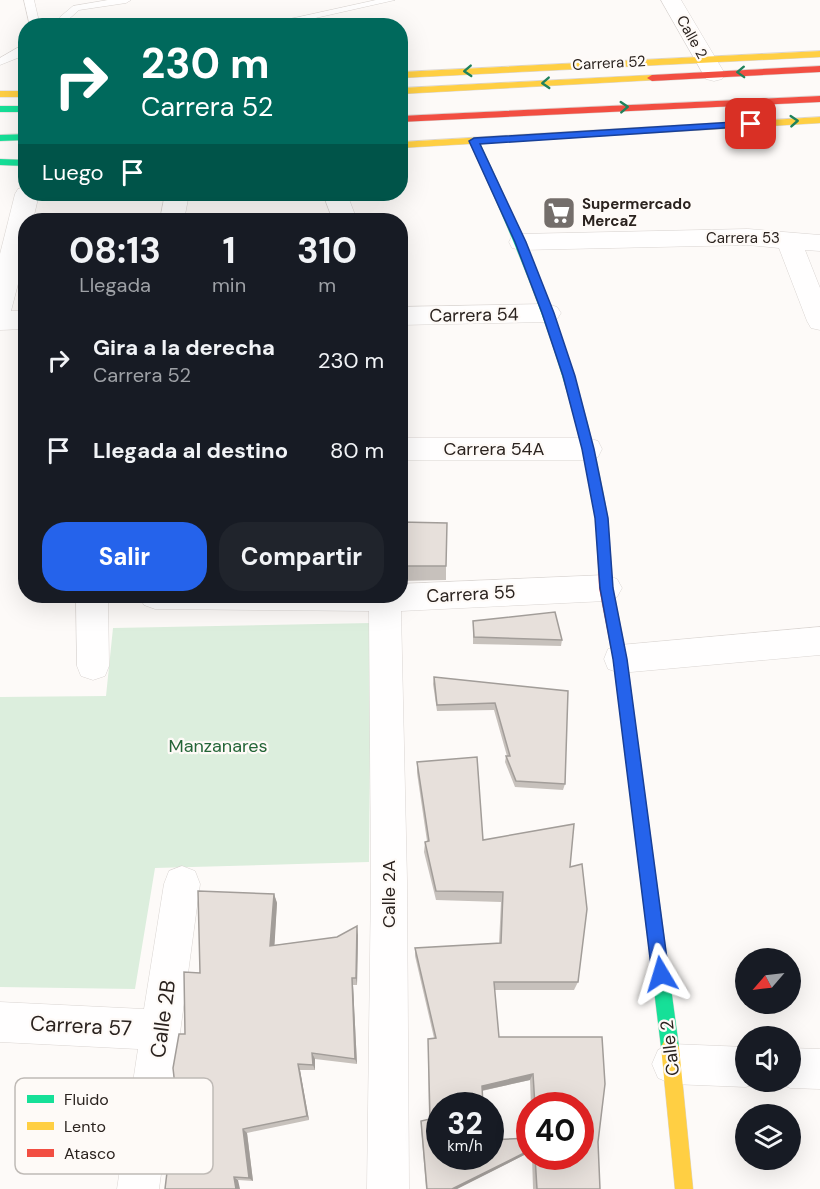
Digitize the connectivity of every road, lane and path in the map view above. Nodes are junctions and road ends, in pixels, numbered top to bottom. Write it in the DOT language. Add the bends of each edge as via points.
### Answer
graph roads {
  1 [pos="29,0"];
  2 [pos="126,0"];
  3 [pos="390,0"];
  4 [pos="671,0"];
  5 [pos="32,18"];
  6 [pos="64,18"];
  7 [pos="301,18"];
  8 [pos="18,53"];
  9 [pos="820,54"];
  10 [pos="18,60"];
  11 [pos="0,63"];
  12 [pos="709,67"];
  13 [pos="820,69"];
  14 [pos="408,75"];
  15 [pos="408,90"];
  16 [pos="18,93"];
  17 [pos="0,94"];
  18 [pos="820,99"];
  19 [pos="0,109"];
  20 [pos="18,109"];
  21 [pos="408,119"];
  22 [pos="820,120"];
  23 [pos="18,137"];
  24 [pos="0,138"];
  25 [pos="474,141"];
  26 [pos="408,145"];
  27 [pos="0,162"];
  28 [pos="18,162"];
  29 [pos="18,232"];
  30 [pos="788,239"];
  31 [pos="521,242"];
  32 [pos="820,243"];
  33 [pos="0,307"];
  34 [pos="548,313"];
  35 [pos="408,316"];
  36 [pos="18,320"];
  37 [pos="0,321"];
  38 [pos="820,321"];
  39 [pos="408,449"];
  40 [pos="588,449"];
  41 [pos="606,588"];
  42 [pos="408,597"];
  43 [pos="92,603"];
  44 [pos="385,603"];
  45 [pos="820,641"];
  46 [pos="620,659"];
  47 [pos="93,666"];
  48 [pos="182,884"];
  49 [pos="0,1022"];
  50 [pos="162,1030"];
  51 [pos="672,1064"];
  52 [pos="735,1066"];
  53 [pos="801,1068"];
  54 [pos="820,1069"];
  55 [pos="155,1078"];
  56 [pos="140,1174"];
  57 [pos="138,1189"];
  58 [pos="388,1189"];
  59 [pos="684,1189"];
  1 -- 5 [label="lane"];
  2 -- 6 [label="lane" via="76,8"];
  3 -- 7 [label="lane"];
  4 -- 12 [label="street, Calle 2"];
  8 -- 11 [label="lane"];
  9 -- 12 [label="street, Carrera 52"];
  10 -- 11 [label="lane"];
  13 -- 12 [label="street, Carrera 52, one-way"];
  12 -- 14 [label="street, Carrera 52, one-way"];
  12 -- 15 [label="street, Carrera 52, one-way"];
  16 -- 17 [label="street"];
  21 -- 18 [label="street, one-way"];
  19 -- 20 [label="street"];
  25 -- 22 [label="street, one-way"];
  23 -- 24 [label="street"];
  25 -- 26 [label="street"];
  25 -- 31 [label="street, Calle 2"];
  27 -- 28 [label="street"];
  29 -- 33 [label="street"];
  30 -- 31 [label="street, Carrera 53"];
  30 -- 32 [label="street, Carrera 53"];
  30 -- 38 [label="street"];
  31 -- 34 [label="street, Calle 2"];
  34 -- 35 [label="street, Carrera 54"];
  34 -- 40 [label="street, Calle 2"];
  36 -- 37 [label="street"];
  39 -- 40 [label="street, Carrera 54A"];
  40 -- 41 [label="street, Calle 2" via="602,518"];
  41 -- 42 [label="street, Carrera 55"];
  41 -- 46 [label="street, Calle 2"];
  43 -- 47 [label="street"];
  44 -- 58 [label="street, Calle 2A"];
  45 -- 46 [label="street"];
  46 -- 51 [label="street, Calle 2"];
  48 -- 50 [label="street, Calle 2B"];
  49 -- 50 [label="street, Carrera 57"];
  50 -- 55 [label="street, Calle 2B"];
  51 -- 52 [label="street"];
  51 -- 59 [label="street, Calle 2"];
  53 -- 54 [label="street"];
  56 -- 57 [label="street, Calle 2B"];
}
